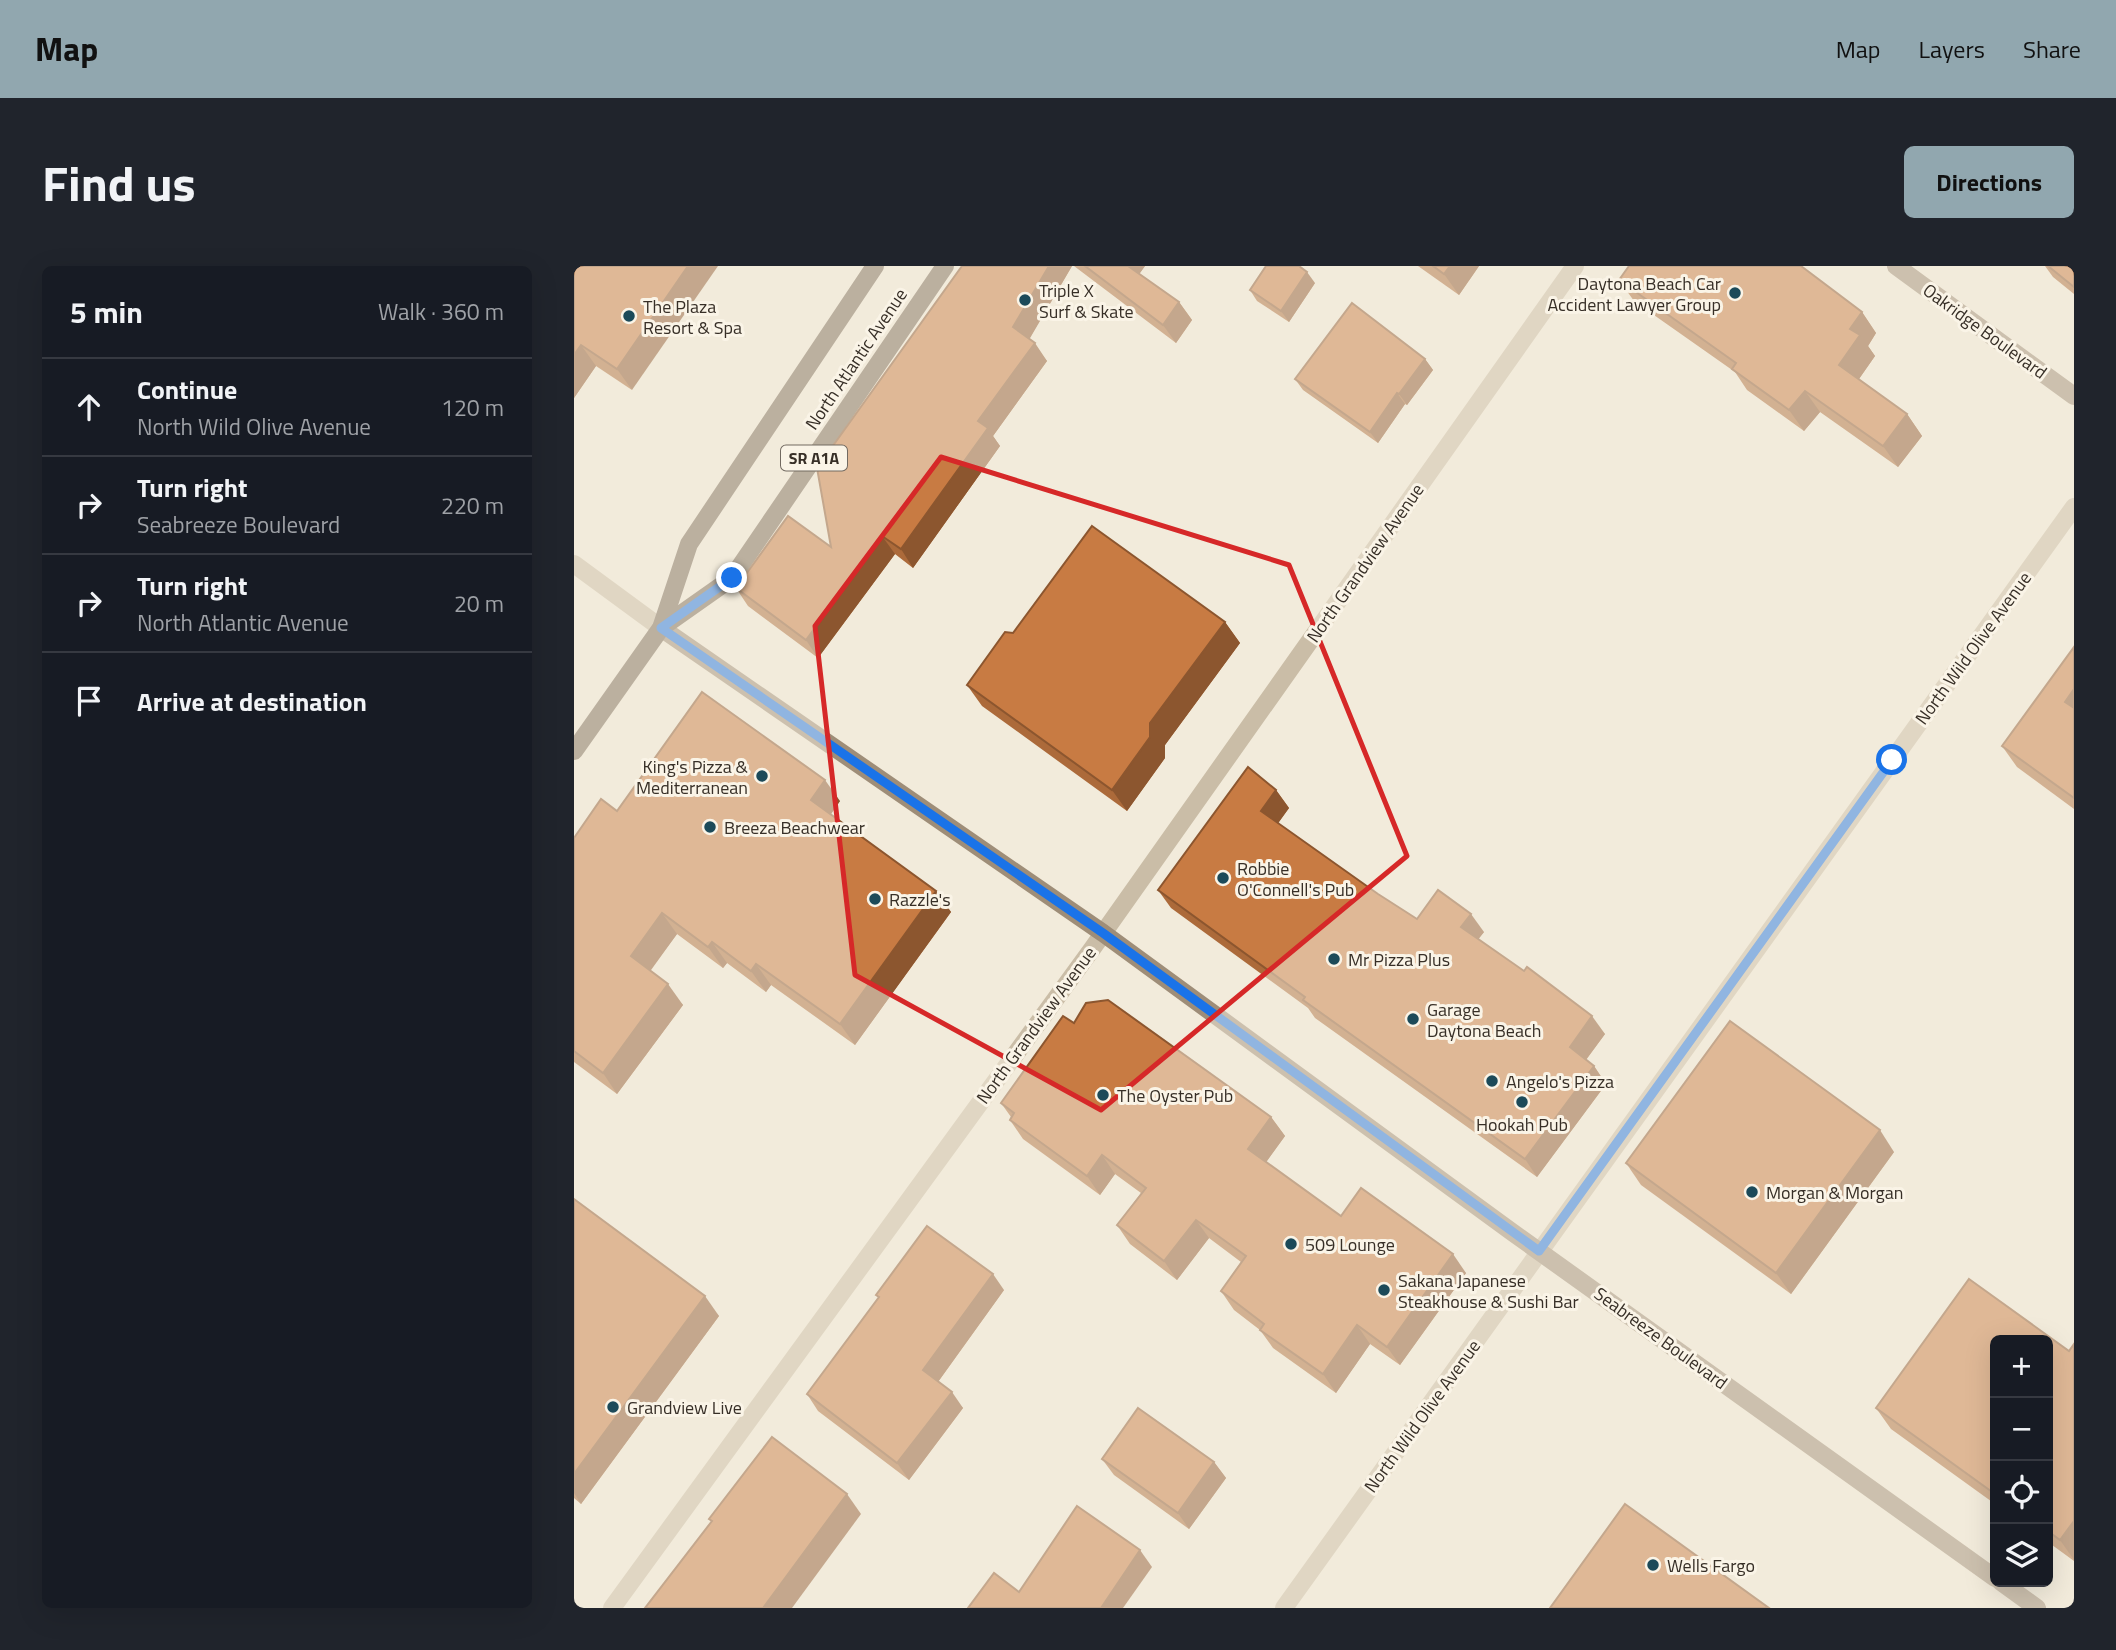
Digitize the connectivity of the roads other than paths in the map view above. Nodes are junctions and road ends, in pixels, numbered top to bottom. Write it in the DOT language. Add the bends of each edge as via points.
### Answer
graph roads {
  1 [pos="875,266"];
  2 [pos="945,266"];
  3 [pos="1575,266"];
  4 [pos="1896,266"];
  5 [pos="2074,396"];
  6 [pos="2074,507"];
  7 [pos="574,564"];
  8 [pos="661,628"];
  9 [pos="574,751"];
  10 [pos="1103,933"];
  11 [pos="1539,1251"];
  12 [pos="1990,1574"];
  13 [pos="2008,1587"];
  14 [pos="612,1608"];
  15 [pos="1284,1608"];
  16 [pos="2037,1608"];
  1 -- 8 [label="main road, North Atlantic Avenue / SR A1A" via="689,544"];
  2 -- 8 [label="main road, North Atlantic Avenue / SR A1A" via="732,578"];
  3 -- 10 [label="street, North Grandview Avenue"];
  4 -- 5 [label="main road, Oakridge Boulevard"];
  6 -- 11 [label="street, North Wild Olive Avenue"];
  7 -- 8 [label="street, Seabreeze Boulevard"];
  8 -- 9 [label="main road, North Atlantic Avenue / SR A1A"];
  8 -- 10 [label="main road, Seabreeze Boulevard"];
  10 -- 11 [label="main road, Seabreeze Boulevard"];
  10 -- 14 [label="street, North Grandview Avenue"];
  11 -- 12 [label="main road, Seabreeze Boulevard"];
  11 -- 15 [label="street, North Wild Olive Avenue"];
  13 -- 16 [label="main road"];
}
